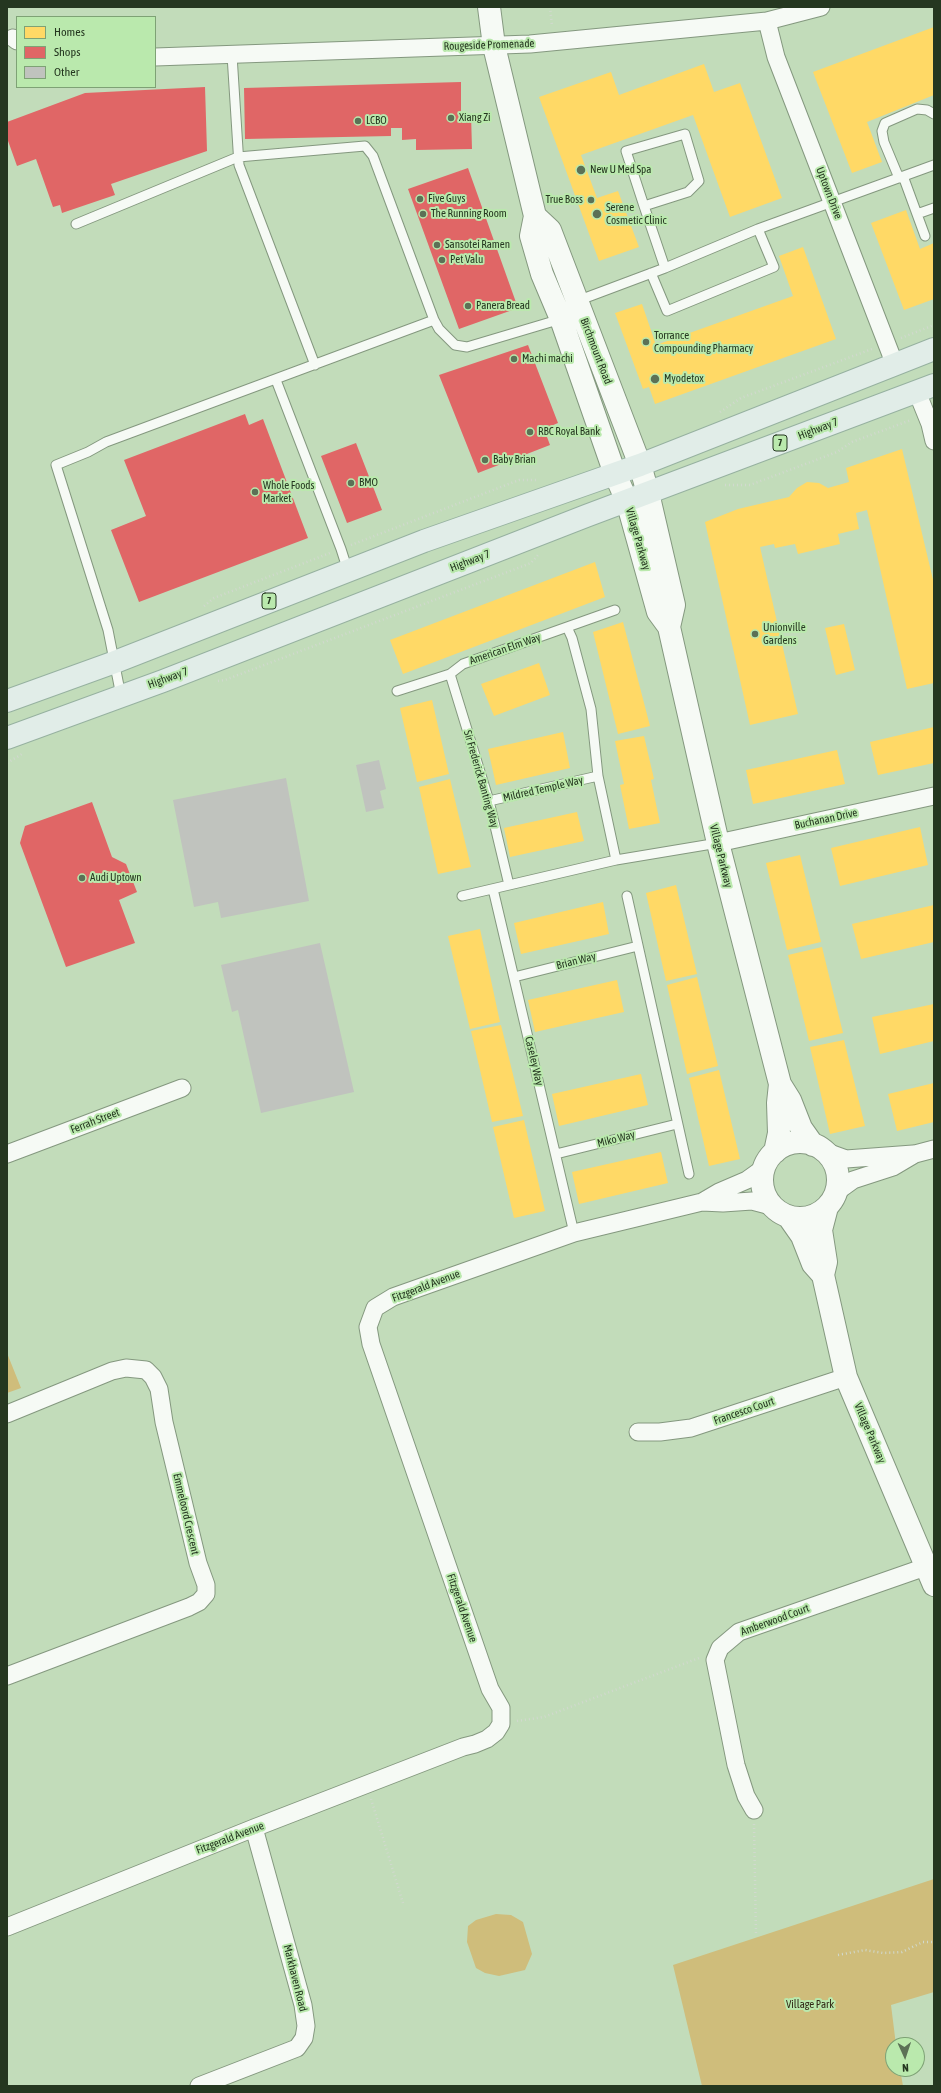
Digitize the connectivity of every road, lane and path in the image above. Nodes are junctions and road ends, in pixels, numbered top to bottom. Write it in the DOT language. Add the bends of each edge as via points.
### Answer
graph roads {
  1 [pos="489,7"];
  2 [pos="821,7"];
  3 [pos="767,21"];
  4 [pos="494,46"];
  5 [pos="232,55"];
  6 [pos="156,57"];
  7 [pos="934,114"];
  8 [pos="238,157"];
  9 [pos="934,165"];
  10 [pos="901,177"];
  11 [pos="832,202"];
  12 [pos="644,206"];
  13 [pos="934,208"];
  14 [pos="917,214"];
  15 [pos="535,216"];
  16 [pos="76,224"];
  17 [pos="758,229"];
  18 [pos="925,236"];
  19 [pos="665,268"];
  20 [pos="651,273"];
  21 [pos="577,301"];
  22 [pos="561,319"];
  23 [pos="434,320"];
  24 [pos="934,325"];
  25 [pos="904,336"];
  26 [pos="934,349"];
  27 [pos="862,353"];
  28 [pos="315,365"];
  29 [pos="895,365"];
  30 [pos="276,380"];
  31 [pos="925,389"];
  32 [pos="717,414"];
  33 [pos="926,414"];
  34 [pos="934,441"];
  35 [pos="640,465"];
  36 [pos="615,474"];
  37 [pos="544,480"];
  38 [pos="721,485"];
  39 [pos="648,492"];
  40 [pos="627,501"];
  41 [pos="354,545"];
  42 [pos="545,552"];
  43 [pos="323,556"];
  44 [pos="348,571"];
  45 [pos="202,607"];
  46 [pos="614,610"];
  47 [pos="669,626"];
  48 [pos="567,627"];
  49 [pos="115,662"];
  50 [pos="450,674"];
  51 [pos="211,681"];
  52 [pos="397,691"];
  53 [pos="121,696"];
  54 [pos="7,701"];
  55 [pos="7,738"];
  56 [pos="598,776"];
  57 [pos="934,796"];
  58 [pos="489,801"];
  59 [pos="718,843"];
  60 [pos="616,860"];
  61 [pos="509,885"];
  62 [pos="493,889"];
  63 [pos="462,896"];
  64 [pos="627,896"];
  65 [pos="638,946"];
  66 [pos="514,977"];
  67 [pos="780,1084"];
  68 [pos="182,1088"];
  69 [pos="677,1124"];
  70 [pos="818,1148"];
  71 [pos="934,1149"];
  72 [pos="7,1154"];
  73 [pos="556,1154"];
  74 [pos="915,1154"];
  75 [pos="770,1158"];
  76 [pos="689,1174"];
  77 [pos="831,1200"];
  78 [pos="702,1202"];
  79 [pos="780,1211"];
  80 [pos="574,1233"];
  81 [pos="823,1275"];
  82 [pos="846,1377"];
  83 [pos="7,1414"];
  84 [pos="638,1432"];
  85 [pos="931,1572"];
  86 [pos="720,1648"];
  87 [pos="7,1676"];
  88 [pos="501,1724"];
  89 [pos="366,1785"];
  90 [pos="754,1810"];
  91 [pos="254,1828"];
  92 [pos="402,1902"];
  93 [pos="7,1927"];
  94 [pos="756,1936"];
  95 [pos="934,1942"];
  96 [pos="838,1955"];
  97 [pos="199,2086"];
  1 -- 4 [label="main road, Birchmount Road"];
  2 -- 3 [label="street, Rougeside Promenade"];
  3 -- 4 [label="street, Rougeside Promenade"];
  3 -- 11 [label="street, Uptown Drive" via="776,57"];
  4 -- 5 [label="street, Rougeside Promenade"];
  4 -- 15 [label="main road, Birchmount Road"];
  5 -- 6 [label="street, Rougeside Promenade"];
  5 -- 8 [label="lane"];
  7 -- 10 [label="lane" via="917,109 885,123 882,131 884,142"];
  8 -- 16 [label="lane"];
  8 -- 23 [label="lane" via="365,146 373,156"];
  8 -- 28 [label="lane"];
  9 -- 10 [label="lane"];
  10 -- 11 [label="lane"];
  10 -- 14 [label="lane"];
  11 -- 17 [label="lane"];
  11 -- 29 [label="street, Uptown Drive"];
  12 -- 12 [label="lane" via="688,192 699,181 685,134 626,152"];
  12 -- 19 [label="lane"];
  13 -- 14 [label="lane"];
  14 -- 18 [label="lane"];
  15 -- 21 [label="main road, Birchmount Road" via="550,230"];
  15 -- 22 [label="main road, Birchmount Road" via="531,236 542,274"];
  17 -- 19 [label="lane"];
  17 -- 20 [label="lane" via="774,267 667,310"];
  19 -- 20 [label="lane"];
  20 -- 21 [label="lane"];
  21 -- 35 [label="main road, Birchmount Road"];
  22 -- 23 [label="lane" via="467,347 455,345"];
  22 -- 36 [label="main road, Birchmount Road"];
  23 -- 28 [label="lane"];
  24 -- 25 [label="path"];
  26 -- 29 [label="main road, 7"];
  27 -- 32 [label="path" via="741,398"];
  28 -- 30 [label="lane"];
  29 -- 35 [label="main road, 7"];
  30 -- 44 [label="lane"];
  30 -- 49 [label="lane" via="106,442 56,465 108,630"];
  31 -- 33 [label="street"];
  31 -- 39 [label="main road, Highway 7 / 7"];
  33 -- 34 [label="street"];
  33 -- 38 [label="path" via="750,485"];
  35 -- 36 [label="main road, 7"];
  35 -- 39 [label="main road, Birchmount Road"];
  36 -- 40 [label="main road, Village Parkway"];
  36 -- 44 [label="main road, 7"];
  37 -- 41 [label="path" via="519,480"];
  39 -- 40 [label="main road, Highway 7 / 7"];
  39 -- 47 [label="main road, Village Parkway" via="674,605"];
  40 -- 47 [label="main road, Village Parkway" via="658,612"];
  40 -- 53 [label="main road, Highway 7 / 7"];
  42 -- 51 [label="path" via="524,566 225,680"];
  43 -- 45 [label="path" via="214,598"];
  44 -- 49 [label="main road, 7"];
  46 -- 48 [label="lane, American Elm Way"];
  47 -- 59 [label="main road, Village Parkway"];
  48 -- 50 [label="lane, American Elm Way" via="463,664"];
  48 -- 56 [label="lane" via="590,709"];
  49 -- 53 [label="lane"];
  49 -- 54 [label="main road, 7"];
  50 -- 52 [label="lane, American Elm Way"];
  50 -- 58 [label="lane, Sir Frederick Banting Way"];
  53 -- 55 [label="main road, Highway 7 / 7"];
  56 -- 58 [label="lane, Mildred Temple Way"];
  56 -- 60 [label="lane"];
  57 -- 59 [label="street, Buchanan Drive"];
  58 -- 61 [label="lane, Sir Frederick Banting Way"];
  59 -- 60 [label="lane"];
  59 -- 67 [label="main road, Village Parkway"];
  60 -- 61 [label="lane"];
  61 -- 62 [label="lane"];
  62 -- 63 [label="lane"];
  62 -- 66 [label="lane, Caseley Way"];
  64 -- 65 [label="lane"];
  65 -- 66 [label="lane, Brian Way"];
  65 -- 69 [label="lane"];
  66 -- 73 [label="lane, Caseley Way"];
  67 -- 70 [label="main road, Village Parkway" via="790,1100 800,1128"];
  67 -- 75 [label="main road, Village Parkway" via="778,1133"];
  68 -- 72 [label="street, Ferrah Street"];
  69 -- 73 [label="lane, Miko Way"];
  69 -- 76 [label="lane"];
  70 -- 74 [label="street" via="846,1159"];
  70 -- 75 [label="main road" via="793,1143"];
  70 -- 77 [label="main road" via="831,1160 836,1170 837,1182"];
  71 -- 74 [label="street"];
  73 -- 80 [label="lane, Caseley Way"];
  74 -- 77 [label="street" via="894,1167 853,1180"];
  75 -- 78 [label="street, Fitzgerald Avenue" via="751,1177"];
  75 -- 79 [label="main road" via="762,1174 762,1185 765,1196"];
  77 -- 79 [label="main road" via="809,1217"];
  77 -- 81 [label="main road, Village Parkway" via="821,1230 826,1262"];
  78 -- 79 [label="street, Fitzgerald Avenue" via="752,1201"];
  78 -- 80 [label="street, Fitzgerald Avenue"];
  79 -- 81 [label="main road, Village Parkway" via="802,1236 813,1264"];
  80 -- 88 [label="street, Fitzgerald Avenue" via="393,1297 375,1308 368,1327 390,1402 490,1689 501,1708"];
  81 -- 82 [label="main road, Village Parkway"];
  82 -- 84 [label="street, Francesco Court" via="691,1428"];
  82 -- 85 [label="main road, Village Parkway"];
  83 -- 87 [label="street, Emmeloord Crescent" via="112,1371 126,1368 146,1370 153,1377 158,1389 194,1548 206,1585 206,1594 190,1607"];
  85 -- 86 [label="street, Amberwood Court" via="739,1632"];
  86 -- 88 [label="path" via="703,1657 544,1717"];
  86 -- 90 [label="street" via="715,1660 736,1765 746,1796"];
  88 -- 89 [label="street, Fitzgerald Avenue" via="487,1739"];
  89 -- 91 [label="street, Fitzgerald Avenue"];
  89 -- 92 [label="path"];
  90 -- 94 [label="path"];
  91 -- 93 [label="street, Fitzgerald Avenue"];
  91 -- 97 [label="street, Markhaven Road" via="303,2005 306,2026 304,2038 297,2048"];
  95 -- 96 [label="path" via="923,1942 902,1952 883,1953 865,1950"];
}
